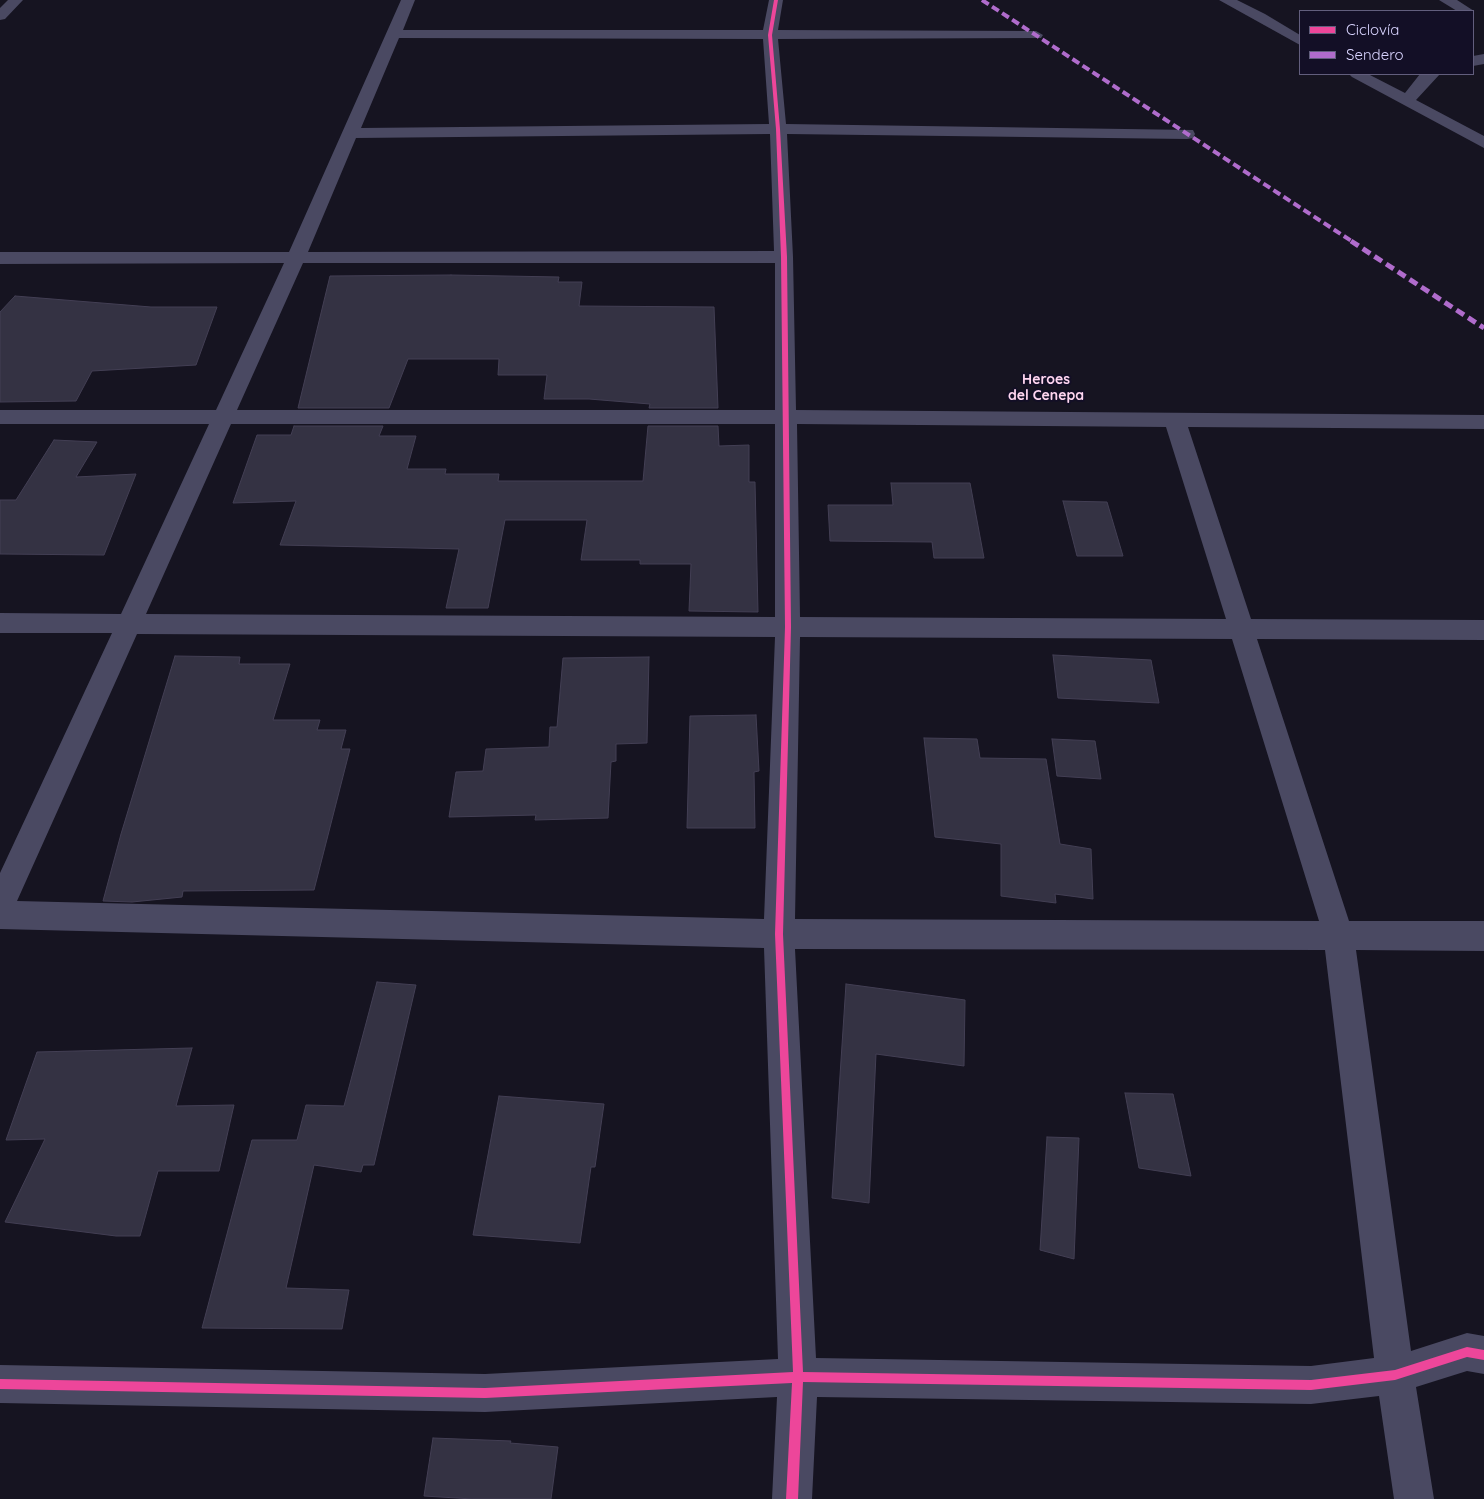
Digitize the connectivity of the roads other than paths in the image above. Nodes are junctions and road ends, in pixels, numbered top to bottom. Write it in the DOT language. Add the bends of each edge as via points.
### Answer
graph roads {
  1 [pos="16,0"];
  2 [pos="408,0"];
  3 [pos="776,0"];
  4 [pos="1446,0"];
  5 [pos="1230,1"];
  6 [pos="1465,10"];
  7 [pos="0,16"];
  8 [pos="394,34"];
  9 [pos="770,35"];
  10 [pos="1036,35"];
  11 [pos="1299,40"];
  12 [pos="1359,75"];
  13 [pos="1430,75"];
  14 [pos="1407,101"];
  15 [pos="778,129"];
  16 [pos="351,133"];
  17 [pos="1187,134"];
  18 [pos="1484,143"];
  19 [pos="784,256"];
  20 [pos="0,258"];
  21 [pos="296,258"];
  22 [pos="0,417"];
  23 [pos="786,417"];
  24 [pos="222,419"];
  25 [pos="1175,420"];
  26 [pos="1484,422"];
  27 [pos="0,623"];
  28 [pos="129,624"];
  29 [pos="788,627"];
  30 [pos="1241,629"];
  31 [pos="1484,630"];
  32 [pos="0,906"];
  33 [pos="0,916"];
  34 [pos="779,934"];
  35 [pos="1339,936"];
  36 [pos="1484,936"];
  37 [pos="1484,1355"];
  38 [pos="1396,1375"];
  39 [pos="798,1377"];
  40 [pos="0,1384"];
  41 [pos="792,1499"];
  42 [pos="1414,1499"];
  1 -- 7 [label="street"];
  2 -- 8 [label="street"];
  3 -- 9 [label="street"];
  4 -- 6 [label="street"];
  5 -- 11 [label="street"];
  8 -- 9 [label="street"];
  8 -- 16 [label="street"];
  9 -- 10 [label="street"];
  9 -- 15 [label="street"];
  12 -- 14 [label="street"];
  13 -- 14 [label="street"];
  14 -- 18 [label="street"];
  15 -- 16 [label="street"];
  15 -- 17 [label="street"];
  15 -- 19 [label="street"];
  16 -- 21 [label="street"];
  19 -- 21 [label="street"];
  19 -- 23 [label="street"];
  20 -- 21 [label="street"];
  21 -- 24 [label="street"];
  22 -- 24 [label="street"];
  23 -- 24 [label="street"];
  23 -- 25 [label="street"];
  23 -- 29 [label="street"];
  24 -- 28 [label="street"];
  25 -- 26 [label="street"];
  25 -- 30 [label="street"];
  27 -- 28 [label="street"];
  28 -- 29 [label="street"];
  28 -- 32 [label="street"];
  29 -- 30 [label="street"];
  29 -- 34 [label="street"];
  30 -- 31 [label="street"];
  30 -- 35 [label="street"];
  33 -- 34 [label="street"];
  34 -- 35 [label="street"];
  34 -- 39 [label="street"];
  35 -- 36 [label="street"];
  35 -- 38 [label="street"];
  37 -- 38 [label="street" via="1467,1352"];
  38 -- 39 [label="street" via="1312,1385"];
  38 -- 42 [label="street"];
  39 -- 40 [label="street" via="485,1392"];
  39 -- 41 [label="street"];
}
